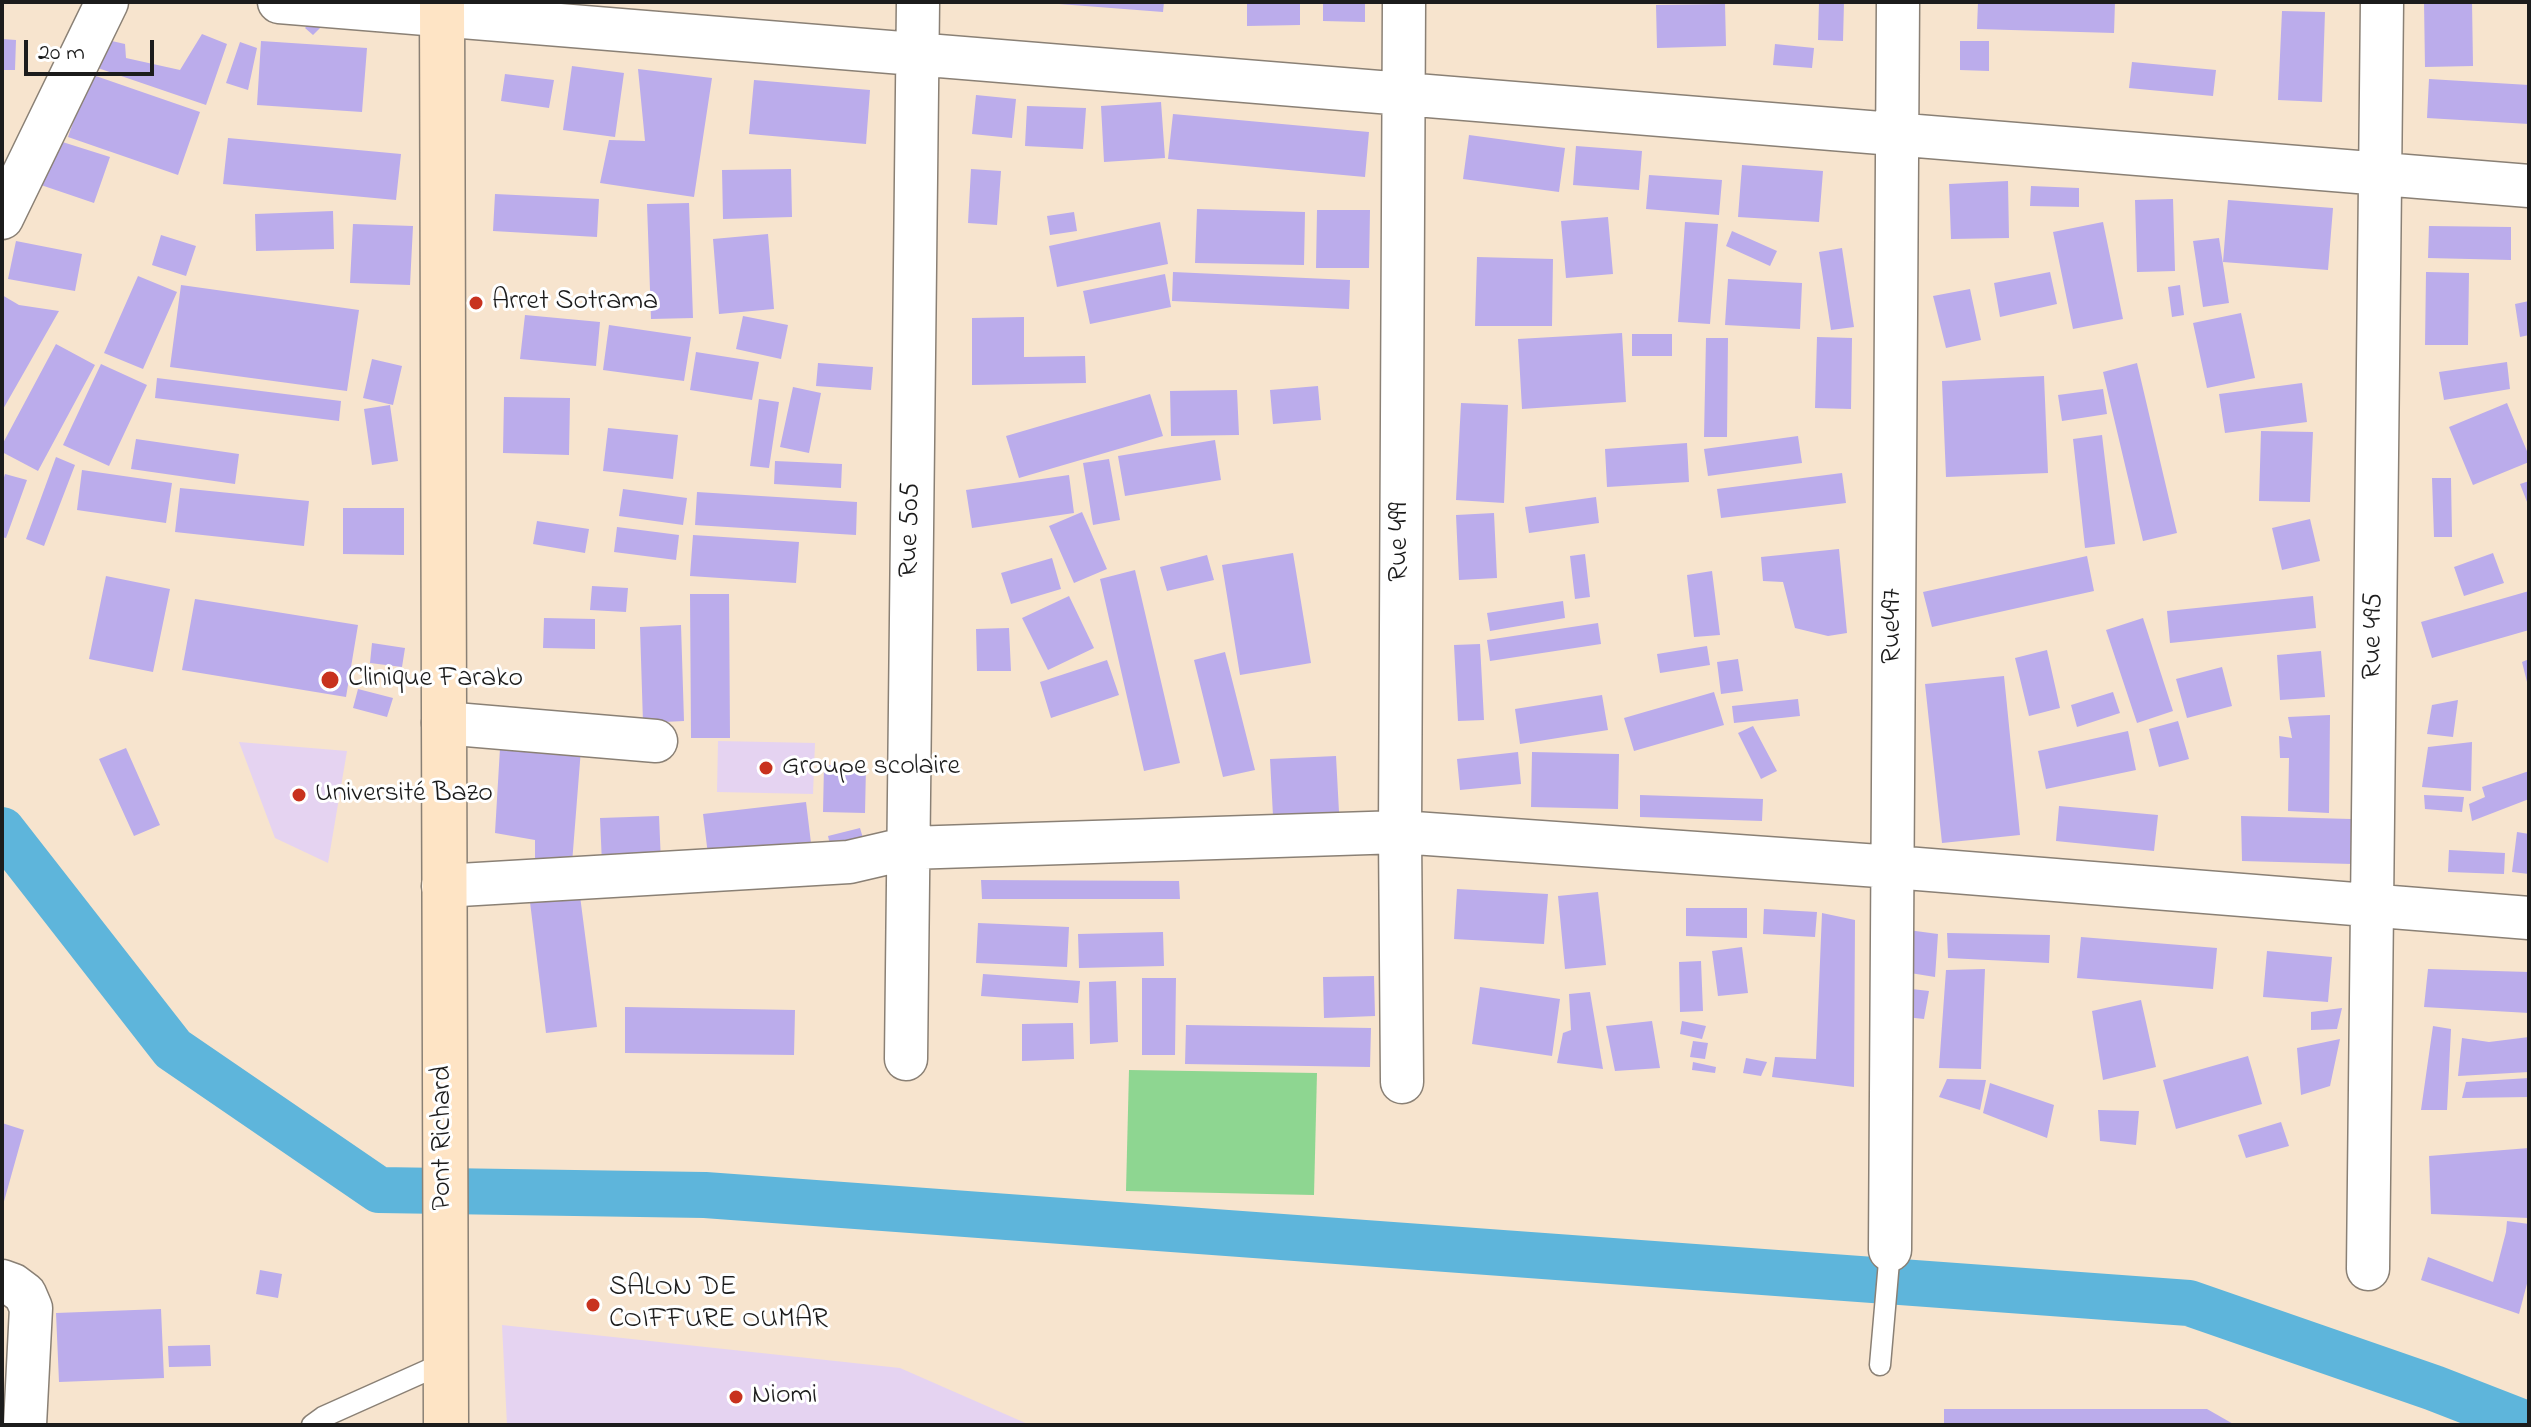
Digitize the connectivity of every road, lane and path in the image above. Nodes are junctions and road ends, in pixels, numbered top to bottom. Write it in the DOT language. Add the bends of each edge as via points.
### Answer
graph roads {
  1 [pos="107,2"];
  2 [pos="279,2"];
  3 [pos="918,2"];
  4 [pos="1404,2"];
  5 [pos="1898,2"];
  6 [pos="2382,2"];
  7 [pos="442,9"];
  8 [pos="917,54"];
  9 [pos="1404,95"];
  10 [pos="1898,134"];
  11 [pos="2380,174"];
  12 [pos="2529,186"];
  13 [pos="2,218"];
  14 [pos="443,723"];
  15 [pos="656,741"];
  16 [pos="1400,832"];
  17 [pos="909,848"];
  18 [pos="1893,867"];
  19 [pos="443,886"];
  20 [pos="2372,904"];
  21 [pos="2529,918"];
  22 [pos="906,1059"];
  23 [pos="1402,1082"];
  24 [pos="1890,1250"];
  25 [pos="2368,1269"];
  26 [pos="2,1281"];
  27 [pos="446,1362"];
  28 [pos="1880,1365"];
  29 [pos="25,1425"];
  30 [pos="312,1425"];
  31 [pos="446,1425"];
  1 -- 13 [label="street"];
  2 -- 7 [label="street"];
  3 -- 8 [label="street, Rue 505"];
  4 -- 9 [label="street, Rue 499"];
  5 -- 10 [label="street, Rue497"];
  6 -- 11 [label="street, Rue 495"];
  7 -- 8 [label="street"];
  7 -- 14 [label="main road, Pont Richard"];
  8 -- 9 [label="street"];
  8 -- 17 [label="street, Rue 505"];
  9 -- 10 [label="street"];
  9 -- 16 [label="street, Rue 499"];
  10 -- 11 [label="street"];
  10 -- 18 [label="street, Rue497"];
  11 -- 12 [label="street"];
  11 -- 20 [label="street, Rue 495"];
  14 -- 15 [label="street"];
  14 -- 19 [label="main road, Pont Richard"];
  16 -- 17 [label="street"];
  16 -- 18 [label="street"];
  16 -- 23 [label="street, Rue 499"];
  17 -- 19 [label="street" via="849,862"];
  17 -- 22 [label="street, Rue 505"];
  18 -- 20 [label="street"];
  18 -- 24 [label="street, Rue497"];
  19 -- 27 [label="main road, Pont Richard"];
  20 -- 21 [label="street"];
  20 -- 25 [label="street, Rue 495"];
  24 -- 28 [label="lane"];
  26 -- 29 [label="street" via="25,1294 31,1308"];
  27 -- 30 [label="lane"];
  27 -- 31 [label="main road, Pont Richard"];
}
